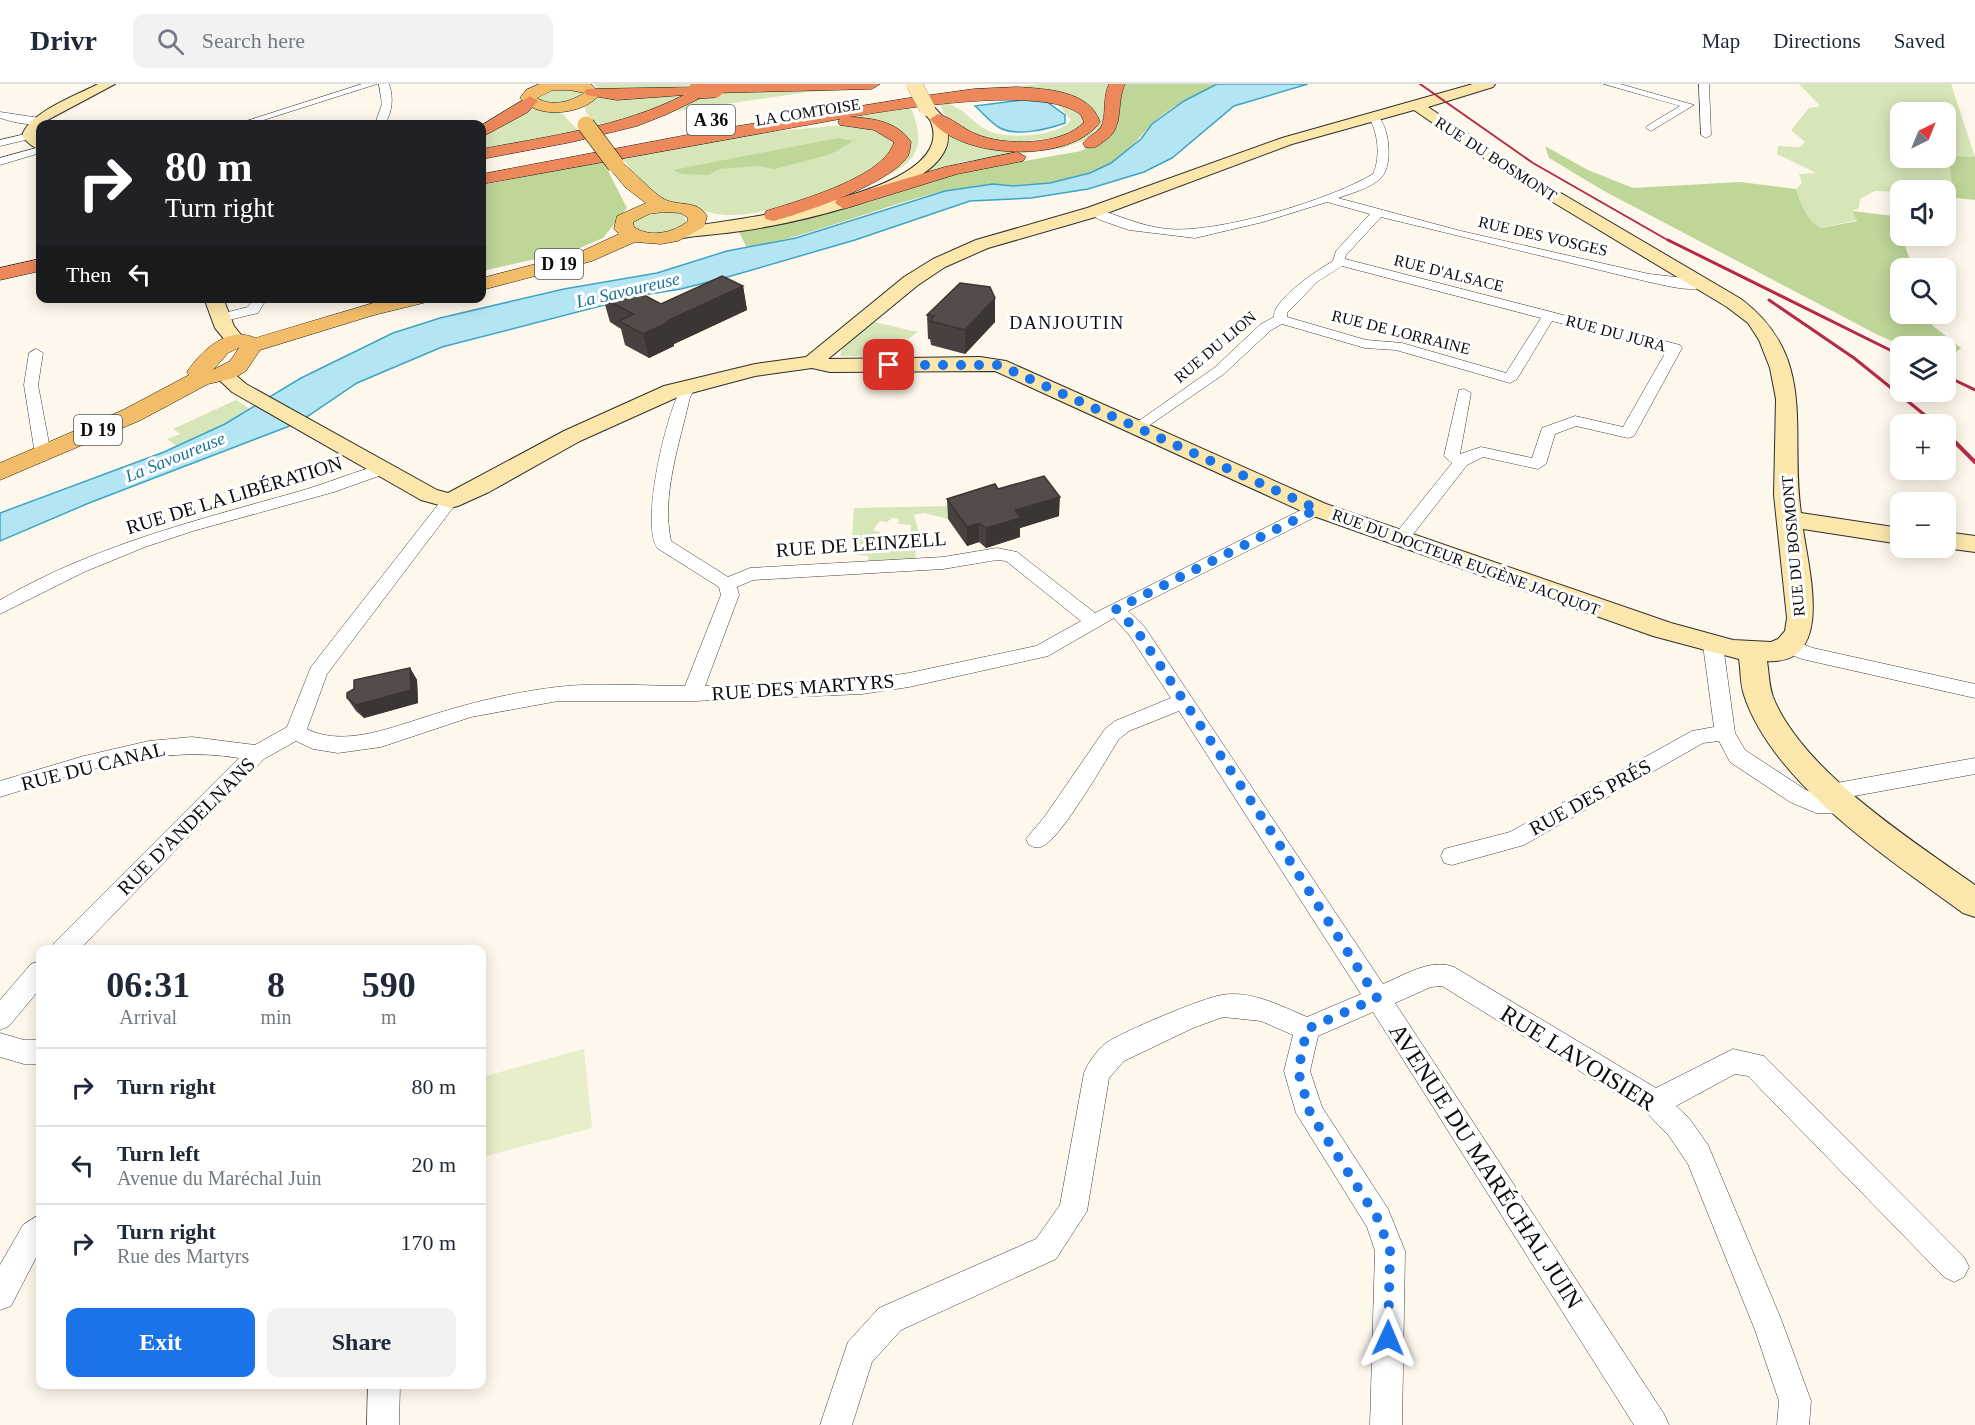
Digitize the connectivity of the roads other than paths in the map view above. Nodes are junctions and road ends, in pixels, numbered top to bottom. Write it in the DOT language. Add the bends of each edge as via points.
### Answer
graph roads {
  1 [pos="108,84"];
  2 [pos="368,84"];
  3 [pos="384,84"];
  4 [pos="872,84"];
  5 [pos="914,84"];
  6 [pos="942,84"];
  7 [pos="993,84"];
  8 [pos="1117,84"];
  9 [pos="1488,84"];
  10 [pos="1609,84"];
  11 [pos="1704,84"];
  12 [pos="715,86"];
  13 [pos="532,91"];
  14 [pos="583,91"];
  15 [pos="1421,104"];
  16 [pos="553,106"];
  17 [pos="933,114"];
  18 [pos="0,115"];
  19 [pos="1373,116"];
  20 [pos="42,120"];
  21 [pos="253,120"];
  22 [pos="383,120"];
  23 [pos="36,121"];
  24 [pos="36,124"];
  25 [pos="586,125"];
  26 [pos="1651,128"];
  27 [pos="486,130"];
  28 [pos="1706,135"];
  29 [pos="707,137"];
  30 [pos="35,140"];
  31 [pos="0,143"];
  32 [pos="36,151"];
  33 [pos="486,153"];
  34 [pos="486,160"];
  35 [pos="0,162"];
  36 [pos="486,169"];
  37 [pos="620,171"];
  38 [pos="486,178"];
  39 [pos="1326,198"];
  40 [pos="664,206"];
  41 [pos="828,207"];
  42 [pos="1093,212"];
  43 [pos="773,214"];
  44 [pos="1377,214"];
  45 [pos="630,215"];
  46 [pos="698,216"];
  47 [pos="682,233"];
  48 [pos="634,235"];
  49 [pos="36,246"];
  50 [pos="0,255"];
  51 [pos="36,255"];
  52 [pos="1340,262"];
  53 [pos="0,264"];
  54 [pos="36,266"];
  55 [pos="36,271"];
  56 [pos="0,274"];
  57 [pos="0,279"];
  58 [pos="486,283"];
  59 [pos="1703,284"];
  60 [pos="215,303"];
  61 [pos="258,303"];
  62 [pos="398,303"];
  63 [pos="1550,315"];
  64 [pos="221,318"];
  65 [pos="1281,319"];
  66 [pos="243,344"];
  67 [pos="36,353"];
  68 [pos="812,362"];
  69 [pos="214,376"];
  70 [pos="689,386"];
  71 [pos="1464,393"];
  72 [pos="1138,428"];
  73 [pos="43,454"];
  74 [pos="1461,462"];
  75 [pos="384,469"];
  76 [pos="0,472"];
  77 [pos="450,501"];
  78 [pos="1317,509"];
  79 [pos="1788,518"];
  80 [pos="1890,535"];
  81 [pos="1401,538"];
  82 [pos="1956,541"];
  83 [pos="1975,544"];
  84 [pos="727,584"];
  85 [pos="0,608"];
  86 [pos="1116,609"];
  87 [pos="1093,621"];
  88 [pos="1713,645"];
  89 [pos="1788,646"];
  90 [pos="1752,652"];
  91 [pos="1975,692"];
  92 [pos="694,694"];
  93 [pos="1183,701"];
  94 [pos="296,732"];
  95 [pos="1725,733"];
  96 [pos="257,753"];
  97 [pos="1975,766"];
  98 [pos="0,789"];
  99 [pos="1839,799"];
  100 [pos="1037,839"];
  101 [pos="1452,856"];
  102 [pos="1975,903"];
  103 [pos="68,945"];
  104 [pos="36,977"];
  105 [pos="1377,998"];
  106 [pos="0,1018"];
  107 [pos="1307,1029"];
  108 [pos="0,1045"];
  109 [pos="36,1052"];
  110 [pos="1655,1103"];
  111 [pos="36,1232"];
  112 [pos="1954,1267"];
  113 [pos="0,1295"];
  114 [pos="384,1389"];
  115 [pos="383,1425"];
  116 [pos="836,1425"];
  117 [pos="1386,1425"];
  118 [pos="1653,1425"];
  119 [pos="1793,1425"];
  1 -- 20 [label="street"];
  2 -- 21 [label="street" via="328,93"];
  3 -- 22 [label="street" via="387,91"];
  4 -- 12 [label="highway"];
  5 -- 17 [label="street, bridge"];
  6 -- 34 [label="highway, LA COMTOISE / A 36"];
  7 -- 36 [label="highway, LA COMTOISE / A 36" via="738,123"];
  8 -- 41 [label="highway" via="1112,96 1112,124 1104,135 1086,145 968,164"];
  9 -- 15 [label="street, RUE DU BOSMONT"];
  10 -- 26 [label="street" via="1689,105"];
  11 -- 28 [label="street"];
  12 -- 14 [label="highway, bridge" via="611,96"];
  12 -- 33 [label="highway" via="645,119"];
  13 -- 14 [label="main road" via="558,85"];
  13 -- 16 [label="main road"];
  13 -- 27 [label="highway" via="522,109"];
  14 -- 16 [label="main road"];
  14 -- 25 [label="main road"];
  15 -- 19 [label="street"];
  15 -- 59 [label="street, RUE DU BOSMONT" via="1425,112 1500,163"];
  16 -- 25 [label="main road" via="568,111"];
  17 -- 29 [label="highway" via="971,138 1014,146 1071,138 1087,130 1092,122 1086,110 1069,100 1041,94 996,93"];
  17 -- 41 [label="street" via="941,129 937,152 915,174"];
  17 -- 43 [label="street" via="931,147 915,166 885,182"];
  18 -- 23 [label="street"];
  19 -- 39 [label="street" via="1384,160 1382,169 1362,184"];
  19 -- 42 [label="street" via="1287,141"];
  24 -- 30 [label="street" via="32,128"];
  25 -- 37 [label="main road, bridge"];
  29 -- 38 [label="highway"];
  29 -- 43 [label="highway" via="839,121 882,127 903,142 898,156 877,171 826,196"];
  30 -- 31 [label="street"];
  32 -- 35 [label="street"];
  37 -- 40 [label="main road"];
  37 -- 45 [label="main road" via="634,208"];
  39 -- 42 [label="street" via="1196,234 1130,226"];
  39 -- 44 [label="street, RUE DES VOSGES"];
  40 -- 45 [label="main road"];
  40 -- 46 [label="main road" via="686,208"];
  41 -- 47 [label="street" via="754,224"];
  42 -- 68 [label="street" via="982,244 939,263 890,297"];
  43 -- 46 [label="street" via="739,219"];
  44 -- 52 [label="street, RUE DU LION" via="1340,254"];
  44 -- 59 [label="street, RUE DES VOSGES" via="1561,258 1664,280"];
  45 -- 48 [label="main road" via="623,226"];
  46 -- 47 [label="main road" via="694,227"];
  47 -- 48 [label="main road" via="661,238"];
  48 -- 58 [label="main road, D 19" via="585,257"];
  49 -- 50 [label="highway"];
  51 -- 53 [label="highway"];
  52 -- 63 [label="street, RUE D'ALSACE"];
  52 -- 65 [label="street, RUE DU LION" via="1311,279 1280,312"];
  54 -- 56 [label="highway"];
  55 -- 57 [label="highway"];
  59 -- 79 [label="street, RUE DU BOSMONT" via="1755,319 1777,358 1789,418"];
  60 -- 64 [label="street"];
  61 -- 64 [label="street" via="253,310"];
  62 -- 66 [label="main road"];
  63 -- 65 [label="street, RUE DE LORRAINE" via="1510,378 1397,346 1365,344"];
  63 -- 74 [label="street, RUE DU JURA" via="1675,348 1628,433 1575,421 1548,430 1538,464 1481,452"];
  64 -- 66 [label="street"];
  65 -- 72 [label="street, RUE DU LION" via="1266,327 1220,371"];
  66 -- 69 [label="main road" via="235,370"];
  67 -- 73 [label="street" via="31,385"];
  68 -- 70 [label="street, RUE DU DOCTEUR EUGÈNE JACQUOT"];
  68 -- 72 [label="street, RUE DU DOCTEUR EUGÈNE JACQUOT" via="830,366 999,365"];
  69 -- 73 [label="main road, D 19"];
  69 -- 75 [label="street"];
  70 -- 77 [label="street, RUE DU DOCTEUR EUGÈNE JACQUOT" via="572,436"];
  70 -- 84 [label="street" via="683,396 659,507 660,536 663,544"];
  71 -- 74 [label="street" via="1452,456"];
  72 -- 78 [label="street, RUE DU DOCTEUR EUGÈNE JACQUOT"];
  73 -- 76 [label="main road, D 19"];
  74 -- 81 [label="street"];
  75 -- 77 [label="street" via="429,495"];
  75 -- 85 [label="street, RUE DE LA LIBÉRATION" via="348,483 160,536 68,573"];
  77 -- 94 [label="street" via="318,672"];
  78 -- 81 [label="street, RUE DU DOCTEUR EUGÈNE JACQUOT"];
  78 -- 86 [label="street, RUE DES MARTYRS"];
  79 -- 80 [label="street"];
  79 -- 89 [label="street, RUE DU BOSMONT" via="1800,602 1798,633"];
  81 -- 88 [label="street, RUE DU DOCTEUR EUGÈNE JACQUOT" via="1612,614"];
  82 -- 83 [label="street"];
  84 -- 87 [label="street, RUE DE LEINZELL" via="750,574 943,563 997,554 1011,556"];
  84 -- 92 [label="street" via="730,595"];
  86 -- 87 [label="street, RUE DES MARTYRS"];
  86 -- 93 [label="street, AVENUE DU MARÉCHAL JUIN" via="1137,631"];
  87 -- 92 [label="street, RUE DES MARTYRS" via="1041,651 909,680 862,687"];
  88 -- 90 [label="street, RUE DU DOCTEUR EUGÈNE JACQUOT"];
  88 -- 95 [label="street"];
  89 -- 90 [label="street, RUE DU BOSMONT" via="1773,652"];
  89 -- 91 [label="street"];
  90 -- 99 [label="street" via="1759,696 1773,724 1800,761"];
  92 -- 94 [label="street, RUE DES MARTYRS" via="558,694 470,710 381,740 338,745 313,741"];
  93 -- 100 [label="street" via="1122,726 1112,734 1053,822"];
  93 -- 105 [label="street, AVENUE DU MARÉCHAL JUIN"];
  94 -- 96 [label="street, RUE D'ANDELNANS"];
  95 -- 99 [label="street" via="1737,756 1778,785 1816,804"];
  95 -- 101 [label="street, RUE DES PRÉS" via="1700,736 1516,839"];
  96 -- 98 [label="street, RUE DU CANAL" via="218,746 171,746"];
  96 -- 103 [label="street, RUE D'ANDELNANS"];
  97 -- 99 [label="street"];
  99 -- 102 [label="street"];
  104 -- 106 [label="street"];
  105 -- 107 [label="street"];
  105 -- 110 [label="street, RUE LAVOISIER" via="1428,976 1445,975"];
  105 -- 118 [label="street, AVENUE DU MARÉCHAL JUIN"];
  107 -- 116 [label="street" via="1262,1010 1223,1006 1115,1052 1097,1073 1073,1211 1047,1249 890,1318 859,1353"];
  107 -- 117 [label="street" via="1298,1071 1310,1113 1378,1219 1390,1251"];
  108 -- 109 [label="street"];
  110 -- 112 [label="street" via="1733,1061 1755,1065"];
  110 -- 119 [label="street, RUE LAVOISIER" via="1679,1127 1698,1155 1795,1401"];
  111 -- 113 [label="street"];
  114 -- 115 [label="street"];
}
